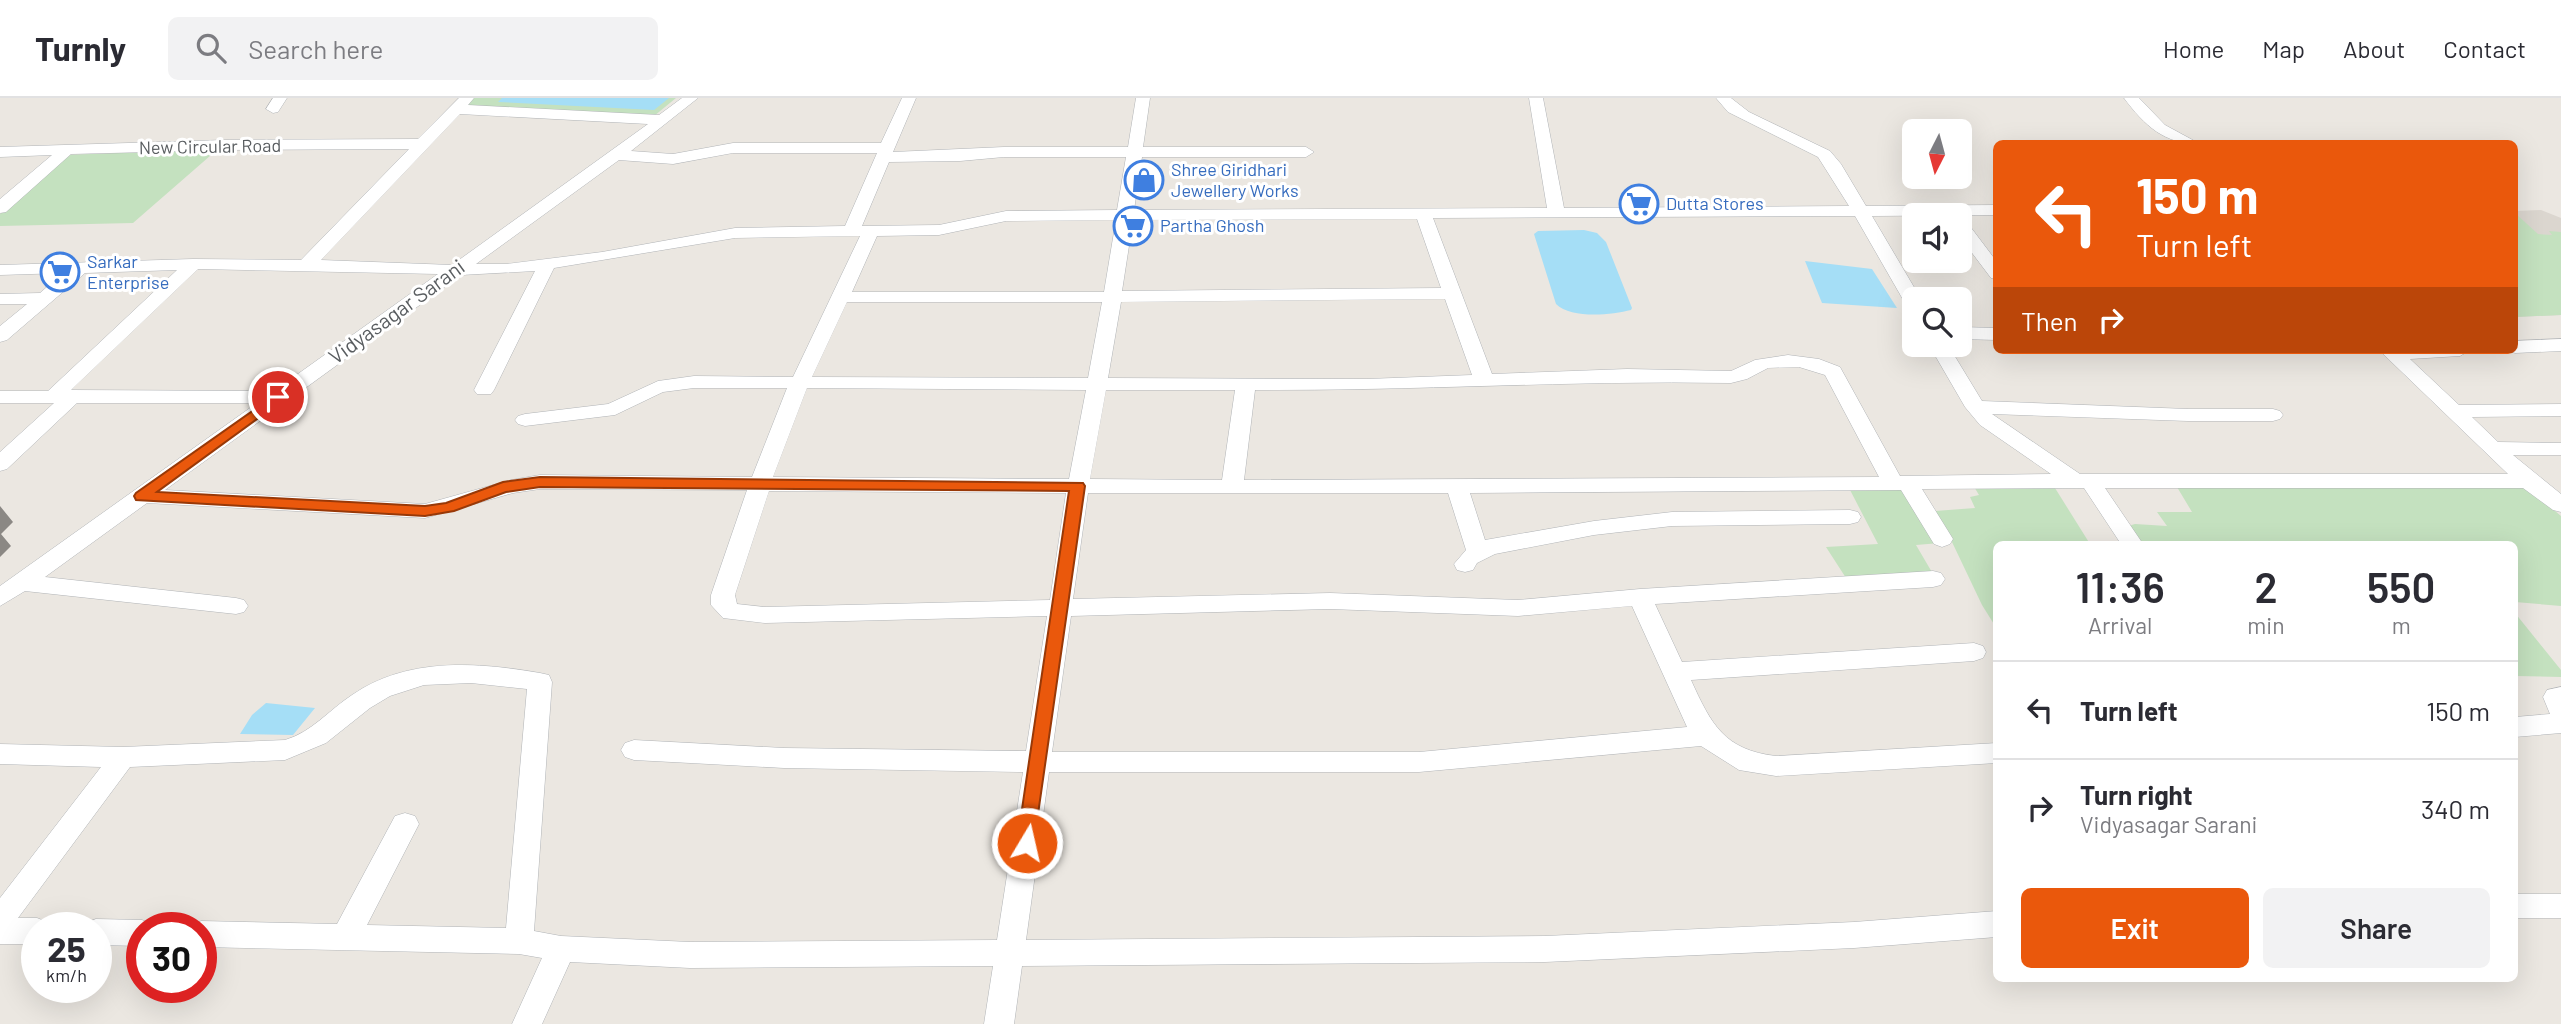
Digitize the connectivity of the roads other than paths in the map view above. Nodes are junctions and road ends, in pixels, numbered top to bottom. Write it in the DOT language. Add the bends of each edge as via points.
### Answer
graph roads {
  1 [pos="909,98"];
  2 [pos="1143,98"];
  3 [pos="1536,98"];
  4 [pos="1723,98"];
  5 [pos="2131,98"];
  6 [pos="461,104"];
  7 [pos="677,109"];
  8 [pos="2185,140"];
  9 [pos="420,144"];
  10 [pos="66,151"];
  11 [pos="1134,151"];
  12 [pos="0,152"];
  13 [pos="1306,152"];
  14 [pos="885,153"];
  15 [pos="616,155"];
  16 [pos="2,205"];
  17 [pos="1861,210"];
  18 [pos="1993,210"];
  19 [pos="1902,211"];
  20 [pos="1556,212"];
  21 [pos="1972,212"];
  22 [pos="1423,213"];
  23 [pos="1125,216"];
  24 [pos="861,231"];
  25 [pos="1972,241"];
  26 [pos="193,264"];
  27 [pos="306,264"];
  28 [pos="547,265"];
  29 [pos="81,267"];
  30 [pos="1993,269"];
  31 [pos="0,270"];
  32 [pos="455,270"];
  33 [pos="1905,287"];
  34 [pos="1453,293"];
  35 [pos="840,297"];
  36 [pos="1112,297"];
  37 [pos="44,298"];
  38 [pos="0,299"];
  39 [pos="1972,333"];
  40 [pos="1993,334"];
  41 [pos="0,335"];
  42 [pos="2561,345"];
  43 [pos="2518,347"];
  44 [pos="2393,354"];
  45 [pos="1946,357"];
  46 [pos="1484,380"];
  47 [pos="799,384"];
  48 [pos="1098,384"];
  49 [pos="1247,384"];
  50 [pos="484,390"];
  51 [pos="63,396"];
  52 [pos="0,397"];
  53 [pos="278,397"];
  54 [pos="1975,407"];
  55 [pos="2561,410"];
  56 [pos="2453,411"];
  57 [pos="2273,415"];
  58 [pos="525,420"];
  59 [pos="2492,448"];
  60 [pos="2561,449"];
  61 [pos="0,464"];
  62 [pos="2528,481"];
  63 [pos="1900,483"];
  64 [pos="2084,483"];
  65 [pos="760,484"];
  66 [pos="1078,486"];
  67 [pos="1232,487"];
  68 [pos="1457,487"];
  69 [pos="141,496"];
  70 [pos="2561,505"];
  71 [pos="1850,517"];
  72 [pos="1942,539"];
  73 [pos="2130,541"];
  74 [pos="1933,579"];
  75 [pos="8,591"];
  76 [pos="1640,597"];
  77 [pos="236,606"];
  78 [pos="1062,607"];
  79 [pos="1974,652"];
  80 [pos="1675,671"];
  81 [pos="2561,696"];
  82 [pos="2561,712"];
  83 [pos="2561,723"];
  84 [pos="2518,727"];
  85 [pos="1708,735"];
  86 [pos="634,750"];
  87 [pos="1993,753"];
  88 [pos="0,754"];
  89 [pos="123,757"];
  90 [pos="1039,762"];
  91 [pos="405,824"];
  92 [pos="2518,906"];
  93 [pos="2561,906"];
  94 [pos="0,920"];
  95 [pos="1993,925"];
  96 [pos="0,931"];
  97 [pos="21,931"];
  98 [pos="217,934"];
  99 [pos="346,936"];
  100 [pos="519,941"];
  101 [pos="561,948"];
  102 [pos="1010,952"];
  103 [pos="527,1024"];
  104 [pos="999,1024"];
  1 -- 14 [label="street"];
  2 -- 11 [label="street"];
  3 -- 20 [label="street"];
  4 -- 17 [label="street" via="1744,115 1824,154"];
  5 -- 8 [label="street" via="2160,128"];
  6 -- 7 [label="street"];
  6 -- 9 [label="street"];
  7 -- 15 [label="street, Vidyasagar Sarani"];
  9 -- 10 [label="street, New Circular Road"];
  9 -- 27 [label="street"];
  10 -- 12 [label="street, New Circular Road"];
  10 -- 16 [label="street"];
  11 -- 13 [label="street"];
  11 -- 14 [label="street"];
  11 -- 23 [label="street"];
  14 -- 15 [label="street" via="733,148 673,159"];
  14 -- 24 [label="street"];
  15 -- 32 [label="street, Vidyasagar Sarani"];
  17 -- 19 [label="street"];
  17 -- 20 [label="street"];
  17 -- 33 [label="street"];
  18 -- 21 [label="street"];
  20 -- 22 [label="street"];
  22 -- 23 [label="street"];
  22 -- 34 [label="street"];
  23 -- 24 [label="street" via="1006,216 939,230"];
  23 -- 36 [label="street"];
  24 -- 28 [label="street" via="735,233"];
  24 -- 35 [label="street"];
  25 -- 30 [label="street"];
  26 -- 27 [label="street"];
  26 -- 29 [label="street"];
  26 -- 51 [label="street"];
  27 -- 32 [label="street"];
  28 -- 32 [label="street"];
  28 -- 50 [label="street"];
  29 -- 31 [label="street"];
  29 -- 37 [label="street"];
  32 -- 53 [label="street, Vidyasagar Sarani"];
  34 -- 36 [label="street"];
  34 -- 46 [label="street"];
  35 -- 36 [label="street"];
  35 -- 47 [label="street"];
  36 -- 48 [label="street"];
  37 -- 38 [label="street"];
  37 -- 41 [label="street"];
  39 -- 40 [label="street"];
  42 -- 43 [label="street"];
  44 -- 56 [label="street"];
  45 -- 54 [label="street"];
  46 -- 49 [label="street"];
  46 -- 63 [label="street" via="1731,377 1765,363 1818,363 1833,371"];
  47 -- 48 [label="street"];
  47 -- 58 [label="street" via="671,384 644,392 615,409"];
  47 -- 65 [label="street"];
  48 -- 49 [label="street"];
  48 -- 66 [label="street"];
  49 -- 67 [label="street"];
  51 -- 52 [label="street"];
  51 -- 53 [label="street"];
  51 -- 61 [label="street"];
  53 -- 69 [label="street, Vidyasagar Sarani"];
  54 -- 57 [label="street"];
  54 -- 64 [label="street" via="2004,435"];
  55 -- 56 [label="street"];
  56 -- 59 [label="street"];
  59 -- 60 [label="street"];
  59 -- 62 [label="street"];
  62 -- 64 [label="street"];
  62 -- 70 [label="street"];
  63 -- 64 [label="street"];
  63 -- 68 [label="street"];
  63 -- 72 [label="street"];
  64 -- 73 [label="street"];
  65 -- 66 [label="street"];
  65 -- 69 [label="street" via="521,484 425,511"];
  65 -- 78 [label="street" via="723,596 723,605 731,612 765,615"];
  66 -- 67 [label="street"];
  66 -- 78 [label="street"];
  67 -- 68 [label="street"];
  68 -- 71 [label="street" via="1472,558 1489,547 1672,519"];
  69 -- 75 [label="street, Vidyasagar Sarani"];
  74 -- 76 [label="street"];
  75 -- 77 [label="street"];
  76 -- 78 [label="street" via="1518,608 1331,601"];
  76 -- 80 [label="street"];
  78 -- 90 [label="street"];
  79 -- 80 [label="street"];
  80 -- 85 [label="street"];
  81 -- 82 [label="street" via="2556,697"];
  83 -- 84 [label="street"];
  85 -- 87 [label="street" via="1748,763 1776,766"];
  85 -- 90 [label="street" via="1419,762"];
  86 -- 90 [label="street" via="783,758"];
  88 -- 89 [label="street"];
  89 -- 94 [label="street"];
  89 -- 100 [label="street" via="299,747 320,736 363,700 413,677 476,674 540,682"];
  90 -- 102 [label="street"];
  91 -- 99 [label="street"];
  92 -- 93 [label="street"];
  95 -- 102 [label="street" via="1545,949"];
  96 -- 97 [label="street"];
  98 -- 99 [label="street"];
  99 -- 100 [label="street"];
  100 -- 101 [label="street"];
  101 -- 102 [label="street" via="690,956"];
  101 -- 103 [label="street"];
  102 -- 104 [label="street"];
}
